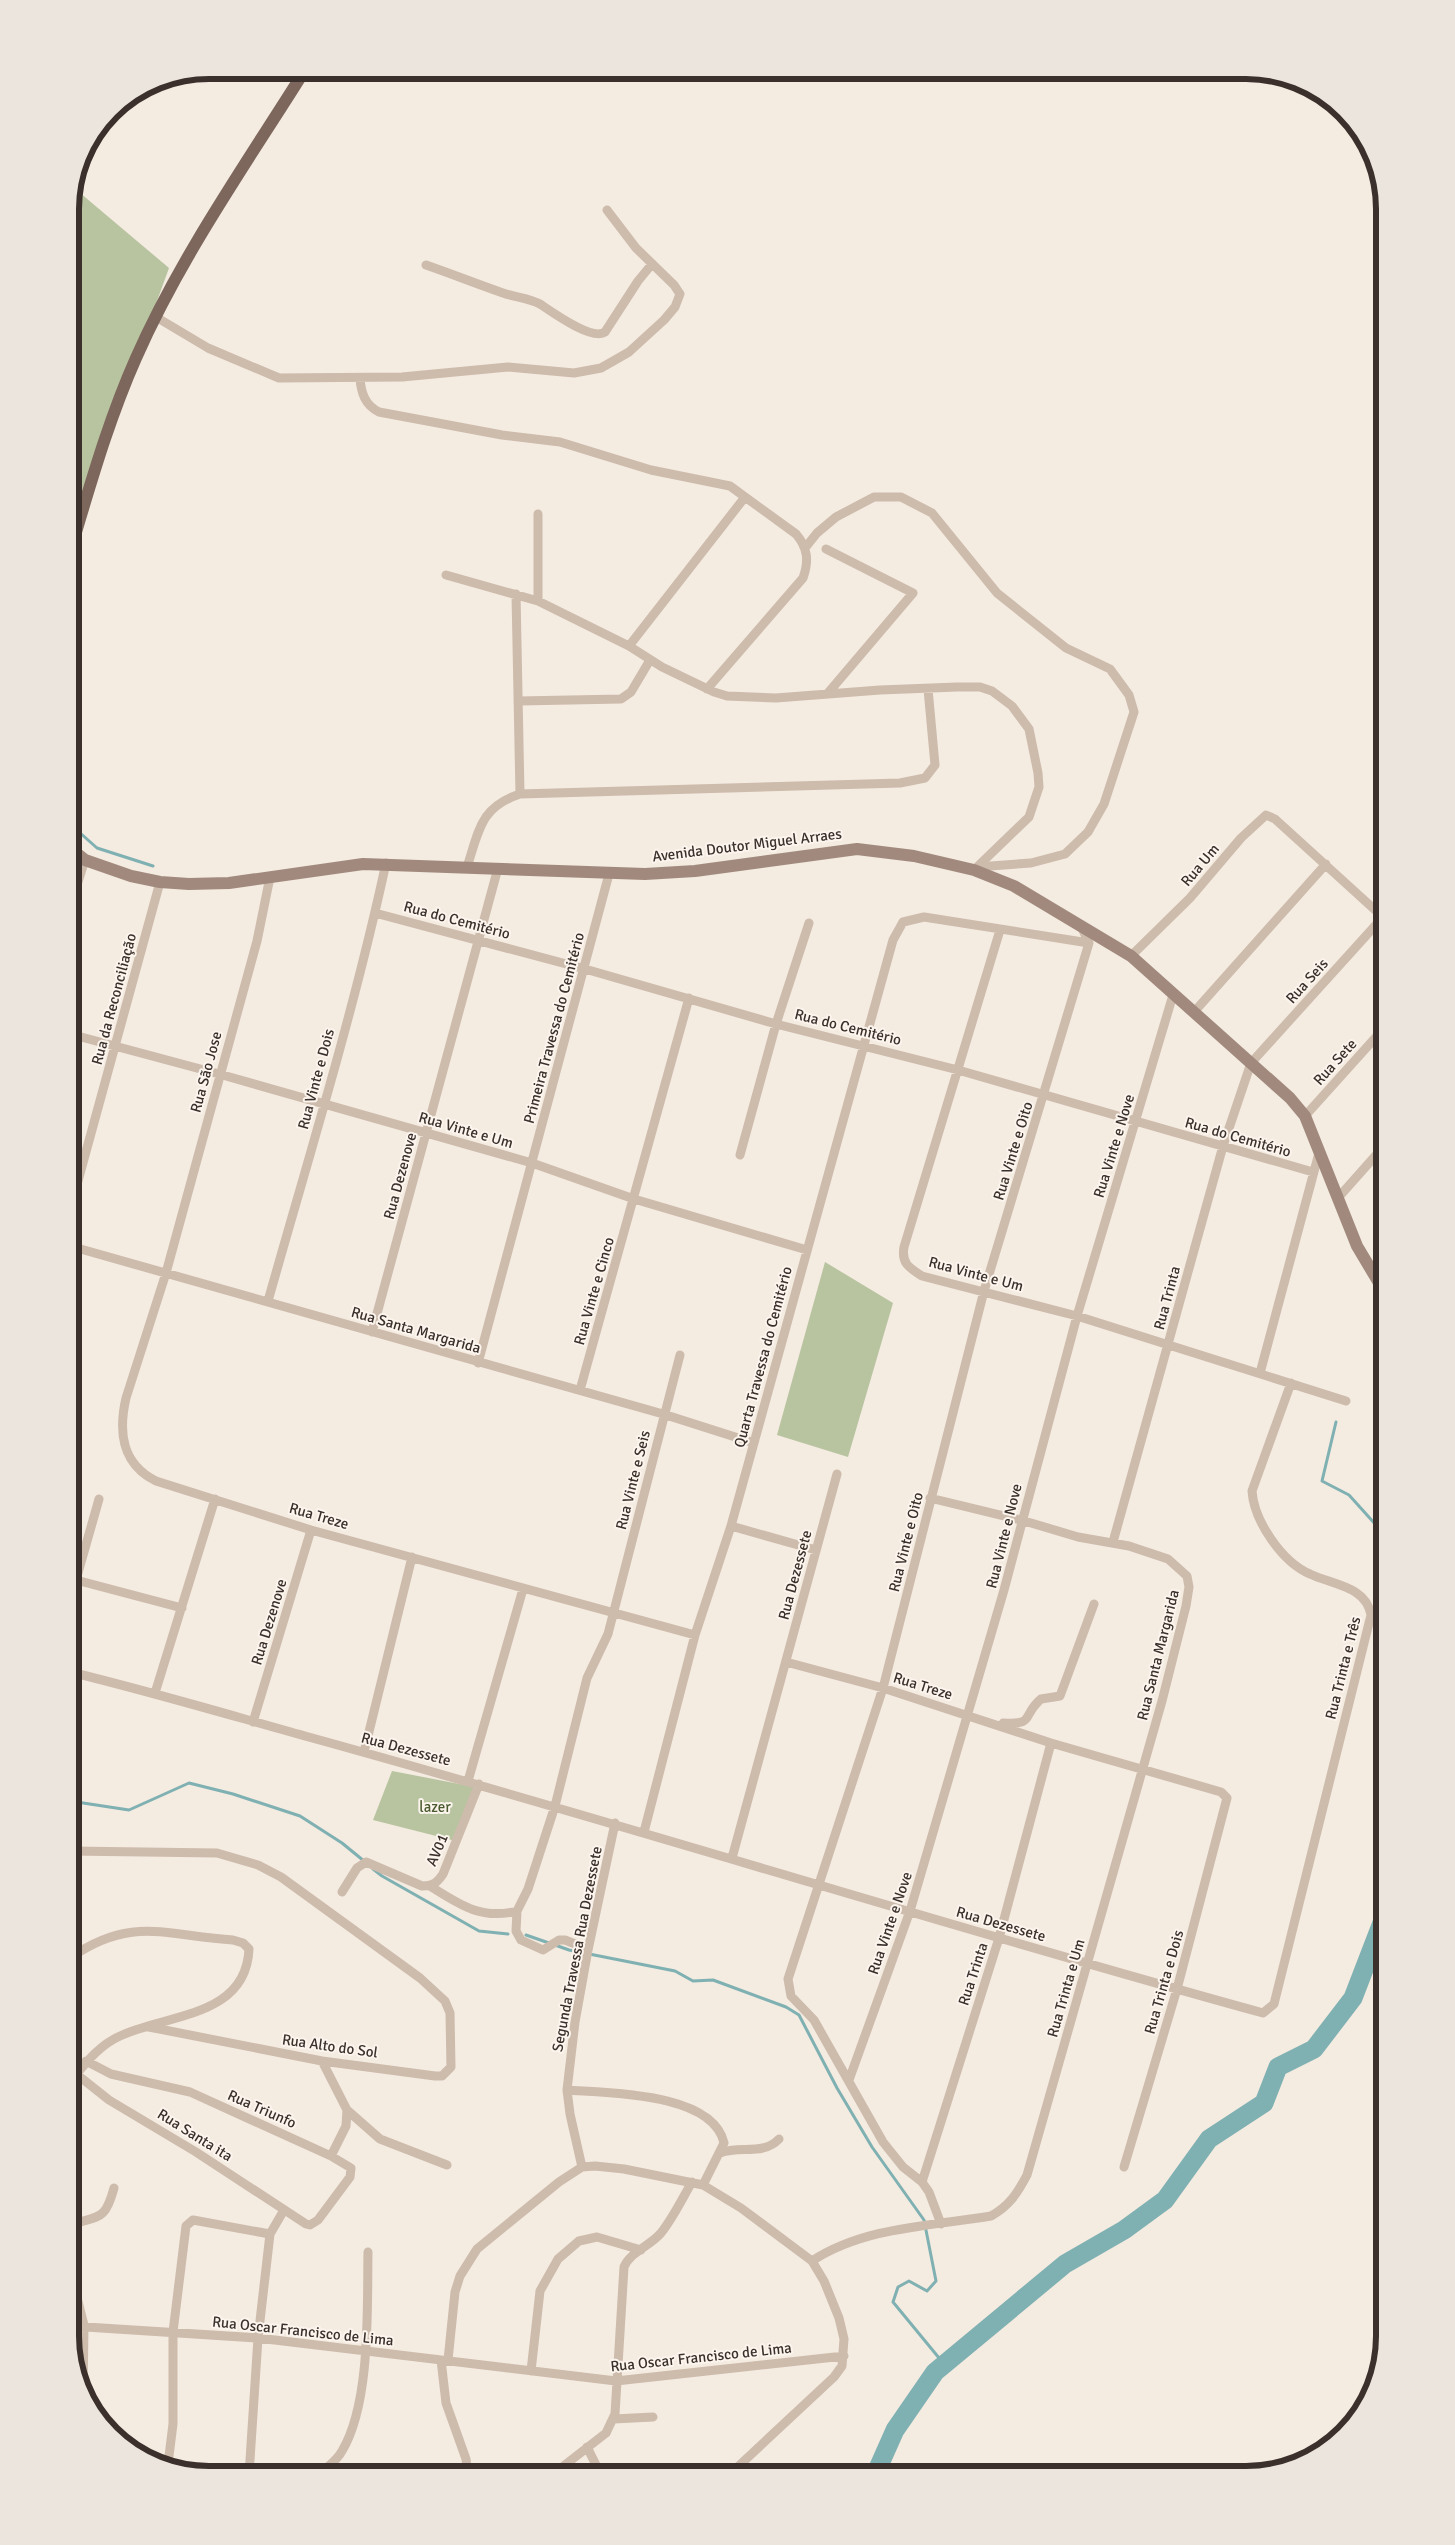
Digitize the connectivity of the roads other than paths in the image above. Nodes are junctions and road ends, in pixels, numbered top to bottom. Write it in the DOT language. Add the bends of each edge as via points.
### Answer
graph roads {
  1 [pos="299,79"];
  2 [pos="607,210"];
  3 [pos="652,264"];
  4 [pos="426,265"];
  5 [pos="156,317"];
  6 [pos="360,378"];
  7 [pos="746,497"];
  8 [pos="538,514"];
  9 [pos="79,523"];
  10 [pos="805,548"];
  11 [pos="826,549"];
  12 [pos="446,575"];
  13 [pos="516,594"];
  14 [pos="538,601"];
  15 [pos="629,646"];
  16 [pos="650,660"];
  17 [pos="707,689"];
  18 [pos="928,689"];
  19 [pos="828,693"];
  20 [pos="519,701"];
  21 [pos="520,794"];
  22 [pos="79,855"];
  23 [pos="85,860"];
  24 [pos="386,863"];
  25 [pos="1326,864"];
  26 [pos="467,867"];
  27 [pos="498,868"];
  28 [pos="975,868"];
  29 [pos="609,874"];
  30 [pos="270,877"];
  31 [pos="79,879"];
  32 [pos="160,882"];
  33 [pos="1376,911"];
  34 [pos="375,913"];
  35 [pos="809,923"];
  36 [pos="1081,926"];
  37 [pos="1376,927"];
  38 [pos="1000,930"];
  39 [pos="479,940"];
  40 [pos="1088,943"];
  41 [pos="1130,956"];
  42 [pos="585,969"];
  43 [pos="1173,995"];
  44 [pos="689,998"];
  45 [pos="1194,1012"];
  46 [pos="776,1024"];
  47 [pos="79,1037"];
  48 [pos="1376,1037"];
  49 [pos="865,1045"];
  50 [pos="115,1047"];
  51 [pos="1251,1063"];
  52 [pos="958,1070"];
  53 [pos="219,1074"];
  54 [pos="1044,1096"];
  55 [pos="324,1103"];
  56 [pos="1305,1116"];
  57 [pos="1135,1122"];
  58 [pos="426,1133"];
  59 [pos="1223,1146"];
  60 [pos="1319,1153"];
  61 [pos="1376,1154"];
  62 [pos="740,1155"];
  63 [pos="532,1163"];
  64 [pos="1313,1172"];
  65 [pos="79,1177"];
  66 [pos="1338,1198"];
  67 [pos="634,1199"];
  68 [pos="79,1249"];
  69 [pos="807,1250"];
  70 [pos="1376,1269"];
  71 [pos="166,1273"];
  72 [pos="1372,1273"];
  73 [pos="1376,1279"];
  74 [pos="984,1291"];
  75 [pos="268,1301"];
  76 [pos="1078,1316"];
  77 [pos="372,1332"];
  78 [pos="1170,1344"];
  79 [pos="680,1355"];
  80 [pos="478,1363"];
  81 [pos="1260,1373"];
  82 [pos="1291,1383"];
  83 [pos="580,1390"];
  84 [pos="1346,1401"];
  85 [pos="663,1414"];
  86 [pos="754,1443"];
  87 [pos="836,1474"];
  88 [pos="930,1498"];
  89 [pos="99,1499"];
  90 [pos="216,1499"];
  91 [pos="1022,1520"];
  92 [pos="730,1526"];
  93 [pos="311,1530"];
  94 [pos="1113,1542"];
  95 [pos="816,1550"];
  96 [pos="412,1557"];
  97 [pos="79,1569"];
  98 [pos="79,1581"];
  99 [pos="523,1589"];
  100 [pos="1094,1604"];
  101 [pos="182,1608"];
  102 [pos="614,1612"];
  103 [pos="695,1635"];
  104 [pos="786,1662"];
  105 [pos="79,1674"];
  106 [pos="883,1688"];
  107 [pos="156,1693"];
  108 [pos="969,1715"];
  109 [pos="253,1722"];
  110 [pos="992,1723"];
  111 [pos="1051,1743"];
  112 [pos="364,1752"];
  113 [pos="1142,1771"];
  114 [pos="468,1781"];
  115 [pos="479,1784"];
  116 [pos="1227,1804"];
  117 [pos="555,1806"];
  118 [pos="615,1823"];
  119 [pos="644,1832"];
  120 [pos="79,1852"];
  121 [pos="732,1858"];
  122 [pos="821,1885"];
  123 [pos="430,1886"];
  124 [pos="342,1892"];
  125 [pos="517,1911"];
  126 [pos="910,1911"];
  127 [pos="999,1938"];
  128 [pos="588,1949"];
  129 [pos="79,1952"];
  130 [pos="1087,1963"];
  131 [pos="1177,1989"];
  132 [pos="1263,2013"];
  133 [pos="149,2027"];
  134 [pos="86,2061"];
  135 [pos="322,2061"];
  136 [pos="79,2068"];
  137 [pos="79,2080"];
  138 [pos="849,2080"];
  139 [pos="567,2090"];
  140 [pos="347,2110"];
  141 [pos="779,2139"];
  142 [pos="720,2153"];
  143 [pos="331,2156"];
  144 [pos="448,2165"];
  145 [pos="1124,2166"];
  146 [pos="582,2168"];
  147 [pos="692,2182"];
  148 [pos="922,2182"];
  149 [pos="703,2185"];
  150 [pos="114,2188"];
  151 [pos="284,2210"];
  152 [pos="79,2221"];
  153 [pos="306,2224"];
  154 [pos="937,2225"];
  155 [pos="270,2234"];
  156 [pos="641,2250"];
  157 [pos="368,2252"];
  158 [pos="812,2261"];
  159 [pos="79,2306"];
  160 [pos="79,2326"];
  161 [pos="84,2326"];
  162 [pos="174,2332"];
  163 [pos="258,2338"];
  164 [pos="365,2352"];
  165 [pos="844,2356"];
  166 [pos="444,2360"];
  167 [pos="83,2371"];
  168 [pos="532,2371"];
  169 [pos="616,2382"];
  170 [pos="653,2417"];
  171 [pos="614,2419"];
  172 [pos="588,2447"];
  173 [pos="169,2459"];
  174 [pos="250,2466"];
  175 [pos="329,2466"];
  176 [pos="467,2466"];
  177 [pos="564,2466"];
  178 [pos="598,2466"];
  179 [pos="739,2466"];
  1 -- 5 [label="main road" via="206,224"];
  2 -- 3 [label="street"];
  3 -- 4 [label="street" via="600,335 568,322 535,302"];
  3 -- 6 [label="street" via="679,290 677,303 640,343 601,368 574,373 508,367"];
  5 -- 6 [label="street" via="208,348 279,378"];
  5 -- 9 [label="main road" via="113,413"];
  6 -- 7 [label="street" via="367,404 384,414 560,442 651,470 730,486"];
  7 -- 10 [label="street" via="796,534"];
  7 -- 15 [label="street"];
  8 -- 14 [label="street"];
  10 -- 17 [label="street" via="807,562 803,578"];
  10 -- 28 [label="street" via="836,517 874,497 901,497 932,513 997,593 1066,648 1110,669 1129,695 1134,712 1104,804 1088,832 1065,854 1031,863"];
  11 -- 19 [label="street" via="913,593"];
  12 -- 13 [label="street"];
  13 -- 14 [label="street"];
  13 -- 20 [label="street"];
  14 -- 15 [label="street"];
  15 -- 16 [label="street"];
  16 -- 17 [label="street"];
  16 -- 20 [label="street" via="631,692 621,699"];
  17 -- 19 [label="street" via="727,696 754,698"];
  18 -- 19 [label="street"];
  18 -- 21 [label="street" via="935,765 925,778 900,783"];
  18 -- 28 [label="street" via="980,687 992,691 1012,706 1029,729 1039,787 1034,806 1020,826"];
  20 -- 21 [label="street"];
  21 -- 26 [label="street" via="502,800 488,813"];
  22 -- 23 [label="main road, Avenida Doutor Miguel Arraes"];
  23 -- 31 [label="street"];
  23 -- 32 [label="main road, Avenida Doutor Miguel Arraes"];
  24 -- 26 [label="main road, Avenida Doutor Miguel Arraes"];
  24 -- 30 [label="main road, Avenida Doutor Miguel Arraes" via="330,867"];
  24 -- 34 [label="street, Rua Vinte e Dois"];
  25 -- 33 [label="street"];
  25 -- 41 [label="street, Rua Um" via="1275,819 1264,816 1190,898"];
  25 -- 45 [label="street"];
  26 -- 27 [label="main road, Avenida Doutor Miguel Arraes"];
  27 -- 29 [label="main road, Avenida Doutor Miguel Arraes"];
  27 -- 39 [label="street, Rua Dezenove"];
  28 -- 29 [label="main road, Avenida Doutor Miguel Arraes" via="892,851 857,849 695,871"];
  28 -- 36 [label="main road, Avenida Doutor Miguel Arraes" via="1014,886"];
  29 -- 42 [label="street, Primeira Travessa do Cemitério"];
  30 -- 32 [label="main road, Avenida Doutor Miguel Arraes" via="228,883"];
  30 -- 53 [label="street, Rua São Jose" via="257,942"];
  32 -- 50 [label="street, Rua da Reconciliação"];
  34 -- 39 [label="street, Rua do Cemitério"];
  34 -- 55 [label="street, Rua Vinte e Dois"];
  35 -- 46 [label="street"];
  36 -- 40 [label="street"];
  36 -- 41 [label="main road, Avenida Doutor Miguel Arraes"];
  37 -- 51 [label="street, Rua Seis"];
  38 -- 40 [label="street"];
  38 -- 49 [label="street, Quarta Travessa do Cemitério" via="935,917 907,920 899,925"];
  38 -- 52 [label="street, Rua Vinte e Um"];
  39 -- 42 [label="street, Rua do Cemitério"];
  39 -- 58 [label="street, Rua Dezenove"];
  40 -- 54 [label="street, Rua Vinte e Oito"];
  41 -- 43 [label="main road, Avenida Doutor Miguel Arraes"];
  42 -- 44 [label="street, Rua do Cemitério"];
  42 -- 63 [label="street, Primeira Travessa do Cemitério"];
  43 -- 45 [label="main road, Avenida Doutor Miguel Arraes"];
  43 -- 57 [label="street, Rua Vinte e Nove"];
  44 -- 46 [label="street, Rua do Cemitério"];
  44 -- 67 [label="street, Rua Vinte e Cinco"];
  45 -- 51 [label="main road, Avenida Doutor Miguel Arraes"];
  46 -- 49 [label="street, Rua do Cemitério"];
  46 -- 62 [label="street"];
  47 -- 50 [label="street, Rua Vinte e Um"];
  48 -- 56 [label="street, Rua Sete"];
  49 -- 52 [label="street, Rua do Cemitério"];
  49 -- 69 [label="street, Quarta Travessa do Cemitério"];
  50 -- 53 [label="street, Rua Vinte e Um"];
  50 -- 65 [label="street, Rua da Reconciliação"];
  51 -- 56 [label="main road, Avenida Doutor Miguel Arraes"];
  51 -- 59 [label="street, Rua Trinta"];
  52 -- 54 [label="street, Rua do Cemitério"];
  52 -- 74 [label="street, Rua Vinte e Um" via="903,1258 922,1276"];
  53 -- 55 [label="street, Rua Vinte e Um"];
  53 -- 71 [label="street, Rua São Jose"];
  54 -- 57 [label="street, Rua do Cemitério"];
  54 -- 74 [label="street, Rua Vinte e Oito"];
  55 -- 58 [label="street, Rua Vinte e Um"];
  55 -- 75 [label="street, Rua Vinte e Dois"];
  56 -- 60 [label="main road"];
  57 -- 59 [label="street, Rua do Cemitério"];
  57 -- 76 [label="street, Rua Vinte e Nove"];
  58 -- 63 [label="street, Rua Vinte e Um"];
  58 -- 77 [label="street, Rua Dezenove"];
  59 -- 64 [label="street, Rua do Cemitério"];
  59 -- 78 [label="street, Rua Trinta"];
  60 -- 64 [label="street"];
  60 -- 66 [label="main road"];
  61 -- 66 [label="street"];
  63 -- 67 [label="street, Rua Vinte e Um"];
  63 -- 80 [label="street, Primeira Travessa do Cemitério"];
  64 -- 81 [label="street"];
  66 -- 72 [label="main road" via="1357,1246"];
  67 -- 69 [label="street, Rua Vinte e Um"];
  67 -- 83 [label="street, Rua Vinte e Cinco"];
  68 -- 71 [label="street, Rua Santa Margarida"];
  69 -- 86 [label="street, Quarta Travessa do Cemitério"];
  70 -- 72 [label="street"];
  71 -- 75 [label="street, Rua Santa Margarida"];
  71 -- 90 [label="street, Rua Treze" via="122,1414 125,1442 129,1459 144,1475"];
  72 -- 73 [label="main road"];
  74 -- 76 [label="street, Rua Vinte e Um"];
  74 -- 88 [label="street, Rua Vinte e Oito"];
  75 -- 77 [label="street, Rua Santa Margarida"];
  76 -- 78 [label="street, Rua Vinte e Um"];
  76 -- 91 [label="street, Rua Vinte e Nove"];
  77 -- 80 [label="street, Rua Santa Margarida"];
  78 -- 81 [label="street, Rua Vinte e Um"];
  78 -- 94 [label="street, Rua Trinta"];
  79 -- 85 [label="street, Rua Vinte e Seis"];
  80 -- 83 [label="street, Rua Santa Margarida"];
  81 -- 82 [label="street, Rua Vinte e Um"];
  82 -- 84 [label="street, Rua Vinte e Um"];
  82 -- 132 [label="street, Rua Trinta e Três" via="1252,1491 1255,1507 1266,1529 1291,1562 1309,1574 1359,1594 1370,1606 1371,1615 1279,1986 1272,2007"];
  83 -- 85 [label="street, Rua Santa Margarida"];
  85 -- 86 [label="street, Rua Santa Margarida"];
  85 -- 102 [label="street, Rua Vinte e Seis"];
  86 -- 92 [label="street, Quarta Travessa do Cemitério"];
  87 -- 95 [label="street, Rua Dezessete"];
  88 -- 91 [label="street, Rua Santa Margarida"];
  88 -- 106 [label="street, Rua Vinte e Oito"];
  89 -- 97 [label="street"];
  90 -- 93 [label="street, Rua Treze"];
  90 -- 101 [label="street"];
  91 -- 94 [label="street, Rua Santa Margarida" via="1078,1537"];
  91 -- 108 [label="street, Rua Vinte e Nove"];
  92 -- 95 [label="street"];
  92 -- 103 [label="street, Quarta Travessa do Cemitério"];
  93 -- 96 [label="street, Rua Treze"];
  93 -- 109 [label="street, Rua Dezenove"];
  94 -- 113 [label="street, Rua Santa Margarida" via="1168,1559 1189,1580 1184,1614"];
  95 -- 104 [label="street, Rua Dezessete"];
  96 -- 99 [label="street, Rua Treze"];
  96 -- 112 [label="street"];
  98 -- 101 [label="street"];
  99 -- 102 [label="street, Rua Treze"];
  99 -- 114 [label="street"];
  100 -- 110 [label="street" via="1060,1696 1041,1699 1026,1722 1021,1724"];
  101 -- 107 [label="street"];
  102 -- 103 [label="street, Rua Treze"];
  102 -- 117 [label="street, Rua Vinte e Seis" via="608,1634 587,1678"];
  103 -- 119 [label="street, Quarta Travessa do Cemitério"];
  104 -- 106 [label="street, Rua Treze"];
  104 -- 121 [label="street, Rua Dezessete"];
  105 -- 107 [label="street, Rua Dezessete"];
  106 -- 108 [label="street, Rua Treze"];
  106 -- 122 [label="street, Rua Vinte e Oito"];
  107 -- 109 [label="street, Rua Dezessete"];
  108 -- 110 [label="street, Rua Treze"];
  108 -- 126 [label="street, Rua Vinte e Nove"];
  109 -- 112 [label="street, Rua Dezessete"];
  110 -- 111 [label="street, Rua Treze"];
  111 -- 113 [label="street, Rua Treze"];
  111 -- 127 [label="street, Rua Trinta"];
  112 -- 114 [label="street, Rua Dezessete"];
  113 -- 116 [label="street, Rua Treze" via="1221,1792 1227,1798"];
  113 -- 130 [label="street, Rua Trinta e Um"];
  114 -- 115 [label="street, Rua Dezessete"];
  115 -- 117 [label="street, Rua Dezessete"];
  115 -- 123 [label="street, AV01" via="443,1874"];
  116 -- 131 [label="street, Rua Trinta e Dois"];
  117 -- 118 [label="street, Rua Dezessete"];
  117 -- 125 [label="street, Rua Vinte e Seis" via="528,1889"];
  118 -- 119 [label="street, Rua Dezessete"];
  118 -- 128 [label="street, Segunda Travessa Rua Dezessete"];
  119 -- 121 [label="street, Rua Dezessete"];
  120 -- 135 [label="street, Rua Alto do Sol" via="218,1853 258,1865 281,1877 420,1978 444,2001 450,2013 451,2067 442,2076"];
  121 -- 122 [label="street, Rua Dezessete"];
  122 -- 126 [label="street, Rua Dezessete"];
  122 -- 138 [label="street, Rua Vinte e Oito" via="790,1970 789,1992 814,2020"];
  123 -- 124 [label="street, AV01" via="422,1886 364,1863"];
  123 -- 125 [label="street" via="479,1913 491,1915"];
  125 -- 128 [label="street" via="516,1932 521,1940 543,1950 565,1940"];
  126 -- 127 [label="street, Rua Dezessete"];
  126 -- 138 [label="street, Rua Vinte e Nove"];
  127 -- 130 [label="street, Rua Dezessete"];
  127 -- 148 [label="street, Rua Trinta"];
  128 -- 139 [label="street, Segunda Travessa Rua Dezessete"];
  129 -- 133 [label="street" via="100,1939 128,1932 171,1932 233,1940 243,1943 249,1950 237,1986 230,1994 213,2006"];
  130 -- 131 [label="street, Rua Dezessete"];
  130 -- 154 [label="street, Rua Trinta e Um" via="1027,2175 1016,2196 991,2216"];
  131 -- 132 [label="street, Rua Dezessete"];
  131 -- 145 [label="street, Rua Trinta e Dois"];
  133 -- 134 [label="street" via="119,2036 96,2050"];
  133 -- 135 [label="street, Rua Alto do Sol"];
  134 -- 136 [label="street"];
  134 -- 143 [label="street, Rua Triunfo" via="111,2074 190,2092"];
  135 -- 140 [label="street"];
  137 -- 151 [label="street, Rua Santa ita"];
  138 -- 148 [label="street" via="888,2150 903,2168"];
  139 -- 142 [label="street" via="664,2099 690,2109 710,2121 720,2132 724,2143"];
  139 -- 146 [label="street, Segunda Travessa Rua Dezessete"];
  140 -- 143 [label="street" via="346,2126"];
  140 -- 144 [label="street" via="380,2139"];
  141 -- 142 [label="street" via="768,2148"];
  142 -- 149 [label="street"];
  143 -- 153 [label="street, Rua Triunfo" via="348,2165 351,2173 318,2220"];
  146 -- 147 [label="street" via="624,2169"];
  146 -- 166 [label="street" via="530,2204 477,2249 460,2276 455,2292"];
  147 -- 149 [label="street"];
  147 -- 156 [label="street" via="663,2230"];
  148 -- 154 [label="street" via="929,2192"];
  149 -- 158 [label="street" via="741,2208"];
  150 -- 152 [label="street" via="108,2208 102,2214"];
  151 -- 153 [label="street, Rua Santa ita"];
  151 -- 155 [label="street"];
  154 -- 158 [label="street" via="853,2240"];
  155 -- 162 [label="street" via="193,2220 189,2222 184,2232"];
  155 -- 163 [label="street"];
  156 -- 168 [label="street" via="597,2237 579,2241 558,2259 540,2291"];
  156 -- 169 [label="street" via="630,2257 624,2267"];
  157 -- 164 [label="street"];
  158 -- 165 [label="street" via="839,2318"];
  159 -- 161 [label="street"];
  160 -- 161 [label="street, Rua Oscar Francisco de Lima"];
  161 -- 162 [label="street, Rua Oscar Francisco de Lima"];
  161 -- 167 [label="street"];
  162 -- 163 [label="street, Rua Oscar Francisco de Lima"];
  162 -- 173 [label="street" via="173,2424"];
  163 -- 164 [label="street, Rua Oscar Francisco de Lima"];
  163 -- 174 [label="street"];
  164 -- 166 [label="street, Rua Oscar Francisco de Lima"];
  164 -- 175 [label="street" via="358,2403 343,2450"];
  165 -- 169 [label="street, Rua Oscar Francisco de Lima"];
  165 -- 179 [label="street" via="834,2377"];
  166 -- 168 [label="street, Rua Oscar Francisco de Lima"];
  166 -- 176 [label="street" via="446,2403"];
  168 -- 169 [label="street, Rua Oscar Francisco de Lima"];
  169 -- 171 [label="street"];
  170 -- 171 [label="street"];
  171 -- 172 [label="street" via="606,2433"];
  172 -- 177 [label="street"];
  172 -- 178 [label="street"];
}
